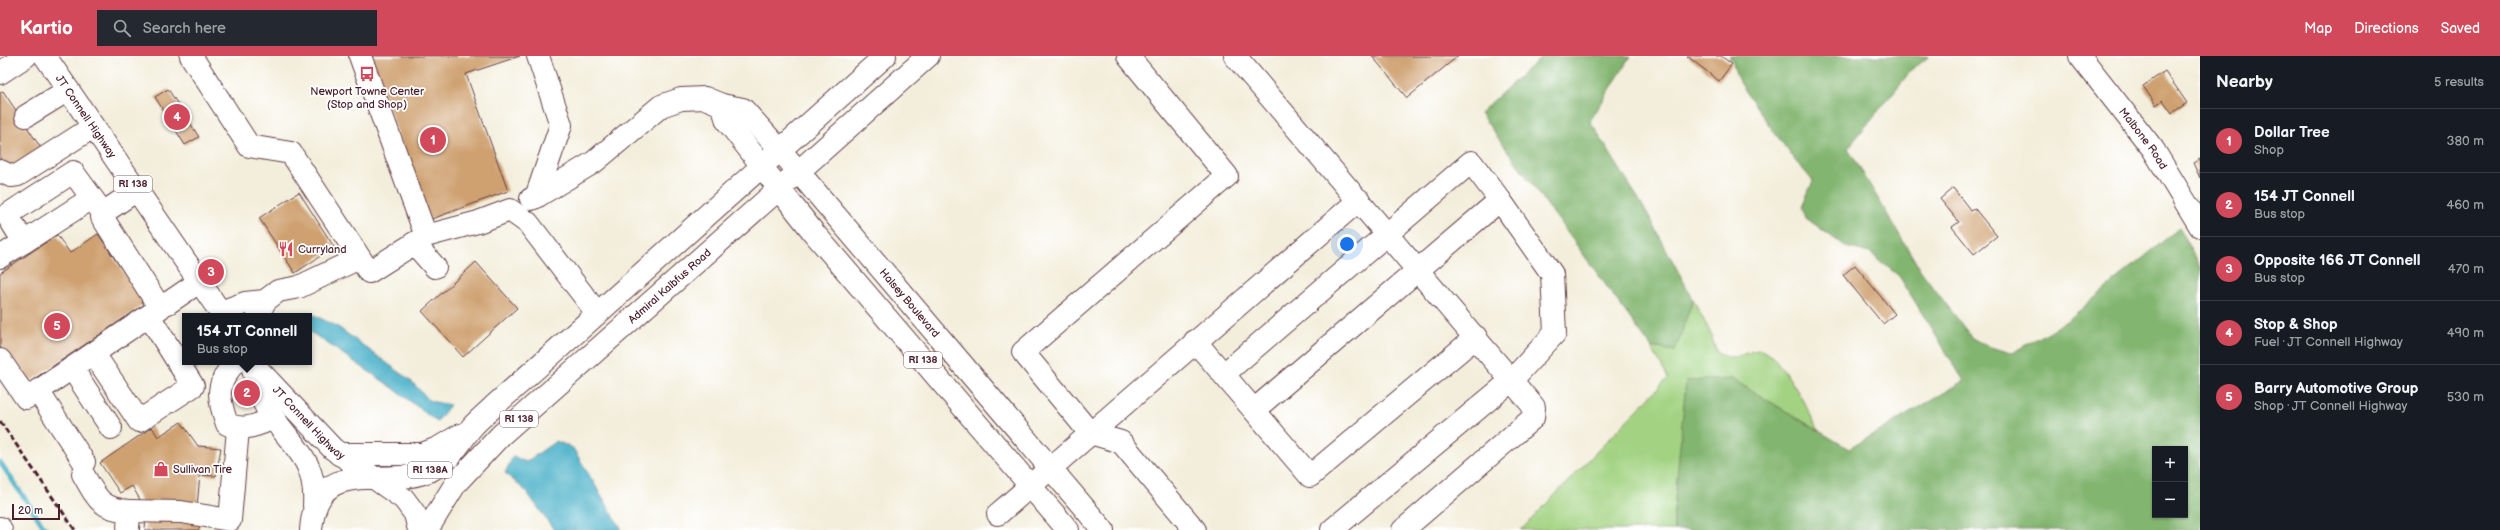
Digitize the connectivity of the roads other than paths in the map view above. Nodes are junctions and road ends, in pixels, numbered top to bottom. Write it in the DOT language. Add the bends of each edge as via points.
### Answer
graph roads {
  1 [pos="26,56"];
  2 [pos="45,56"];
  3 [pos="191,56"];
  4 [pos="360,56"];
  5 [pos="538,56"];
  6 [pos="885,56"];
  7 [pos="928,56"];
  8 [pos="1128,56"];
  9 [pos="1236,56"];
  10 [pos="2080,56"];
  11 [pos="0,73"];
  12 [pos="68,90"];
  13 [pos="722,105"];
  14 [pos="26,116"];
  15 [pos="93,127"];
  16 [pos="780,150"];
  17 [pos="762,166"];
  18 [pos="0,170"];
  19 [pos="798,172"];
  20 [pos="779,189"];
  21 [pos="137,190"];
  22 [pos="536,197"];
  23 [pos="1359,200"];
  24 [pos="1500,200"];
  25 [pos="98,205"];
  26 [pos="510,210"];
  27 [pos="2200,226"];
  28 [pos="1388,234"];
  29 [pos="420,240"];
  30 [pos="24,242"];
  31 [pos="0,257"];
  32 [pos="359,258"];
  33 [pos="435,267"];
  34 [pos="1418,269"];
  35 [pos="199,282"];
  36 [pos="168,303"];
  37 [pos="261,309"];
  38 [pos="220,313"];
  39 [pos="223,313"];
  40 [pos="597,313"];
  41 [pos="149,316"];
  42 [pos="1476,337"];
  43 [pos="1196,341"];
  44 [pos="94,354"];
  45 [pos="0,360"];
  46 [pos="242,365"];
  47 [pos="247,365"];
  48 [pos="249,365"];
  49 [pos="72,368"];
  50 [pos="1224,374"];
  51 [pos="1512,380"];
  52 [pos="38,390"];
  53 [pos="1254,410"];
  54 [pos="274,418"];
  55 [pos="472,427"];
  56 [pos="111,428"];
  57 [pos="238,429"];
  58 [pos="1090,433"];
  59 [pos="339,454"];
  60 [pos="1050,468"];
  61 [pos="370,476"];
  62 [pos="1030,486"];
  63 [pos="314,506"];
  64 [pos="998,514"];
  65 [pos="129,521"];
  66 [pos="230,525"];
  67 [pos="304,530"];
  68 [pos="310,530"];
  69 [pos="419,530"];
  70 [pos="427,530"];
  71 [pos="1068,530"];
  72 [pos="1103,530"];
  73 [pos="1195,530"];
  74 [pos="1332,530"];
  75 [pos="1403,530"];
  1 -- 11 [label="main road"];
  2 -- 12 [label="main road, JT Connell Highway / RI 138"];
  3 -- 32 [label="main road" via="249,146 291,154"];
  4 -- 29 [label="main road"];
  5 -- 22 [label="main road" via="561,125"];
  6 -- 16 [label="main road"];
  7 -- 19 [label="main road, Admiral Kalbfus Road"];
  8 -- 58 [label="main road" via="1227,176 1023,352"];
  9 -- 23 [label="main road"];
  10 -- 27 [label="main road, Malbone Road" via="2153,149"];
  12 -- 14 [label="main road"];
  12 -- 15 [label="main road, JT Connell Highway / RI 138"];
  13 -- 16 [label="main road, Halsey Boulevard" via="743,108"];
  13 -- 17 [label="main road" via="728,121"];
  13 -- 22 [label="main road, Halsey Boulevard" via="705,98 694,97 661,106 603,155"];
  15 -- 18 [label="main road" via="18,176 11,176"];
  15 -- 21 [label="main road, JT Connell Highway / RI 138"];
  16 -- 17 [label="main road, RI 138"];
  16 -- 19 [label="main road, Halsey Boulevard / RI 138"];
  17 -- 20 [label="main road"];
  17 -- 40 [label="main road, RI 138"];
  19 -- 20 [label="main road, Admiral Kalbfus Road"];
  19 -- 60 [label="main road, Halsey Boulevard / RI 138"];
  20 -- 62 [label="main road, RI 138"];
  20 -- 70 [label="main road, Admiral Kalbfus Road / RI 138" via="487,449 456,483"];
  21 -- 25 [label="main road"];
  21 -- 35 [label="main road, JT Connell Highway / RI 138"];
  22 -- 26 [label="main road, Halsey Boulevard"];
  23 -- 28 [label="main road"];
  23 -- 43 [label="main road"];
  24 -- 28 [label="main road" via="1471,162"];
  24 -- 34 [label="main road"];
  24 -- 51 [label="main road" via="1552,274 1555,333"];
  25 -- 30 [label="main road"];
  25 -- 30 [label="main road" via="73,172 7,215"];
  25 -- 36 [label="main road" via="102,217 156,300 161,304"];
  26 -- 29 [label="main road, Halsey Boulevard"];
  26 -- 40 [label="main road" via="528,223"];
  28 -- 34 [label="main road"];
  28 -- 50 [label="main road"];
  29 -- 32 [label="main road, Halsey Boulevard" via="369,272"];
  29 -- 33 [label="main road"];
  30 -- 31 [label="main road"];
  32 -- 37 [label="main road" via="299,287 278,291"];
  34 -- 42 [label="main road"];
  34 -- 53 [label="main road"];
  35 -- 36 [label="main road"];
  35 -- 38 [label="main road, JT Connell Highway / RI 138"];
  36 -- 41 [label="main road"];
  37 -- 39 [label="main road" via="245,303"];
  40 -- 55 [label="main road, RI 138"];
  41 -- 44 [label="main road"];
  41 -- 44 [label="main road" via="193,386 139,421"];
  42 -- 51 [label="main road"];
  42 -- 53 [label="main road" via="1310,476"];
  43 -- 50 [label="main road"];
  43 -- 58 [label="main road"];
  44 -- 49 [label="main road"];
  45 -- 52 [label="main road" via="26,398"];
  46 -- 57 [label="main road" via="226,373 218,398 227,424"];
  47 -- 54 [label="main road, JT Connell Highway"];
  48 -- 59 [label="main road, JT Connell Highway" via="274,385 317,434"];
  49 -- 52 [label="main road"];
  49 -- 56 [label="main road"];
  50 -- 53 [label="main road"];
  51 -- 74 [label="main road"];
  51 -- 75 [label="main road" via="1534,407 1533,418"];
  52 -- 65 [label="main road" via="84,468 98,499"];
  54 -- 57 [label="main road" via="252,427"];
  54 -- 63 [label="main road, JT Connell Highway" via="307,462 314,483"];
  55 -- 59 [label="main road, RI 138" via="438,448 422,454"];
  55 -- 61 [label="main road, RI 138A" via="452,455 432,470 406,477"];
  57 -- 66 [label="main road"];
  58 -- 60 [label="main road"];
  58 -- 73 [label="main road" via="1121,442"];
  59 -- 61 [label="main road, JT Connell Highway"];
  60 -- 62 [label="main road"];
  60 -- 72 [label="main road, Halsey Boulevard / RI 138"];
  61 -- 63 [label="main road, RI 138A" via="351,478 334,484 324,492"];
  61 -- 69 [label="main road, JT Connell Highway" via="404,499 415,514"];
  62 -- 64 [label="main road"];
  62 -- 71 [label="main road, RI 138"];
  63 -- 67 [label="main road"];
  63 -- 68 [label="main road"];
  65 -- 66 [label="main road" via="181,512"];
}
